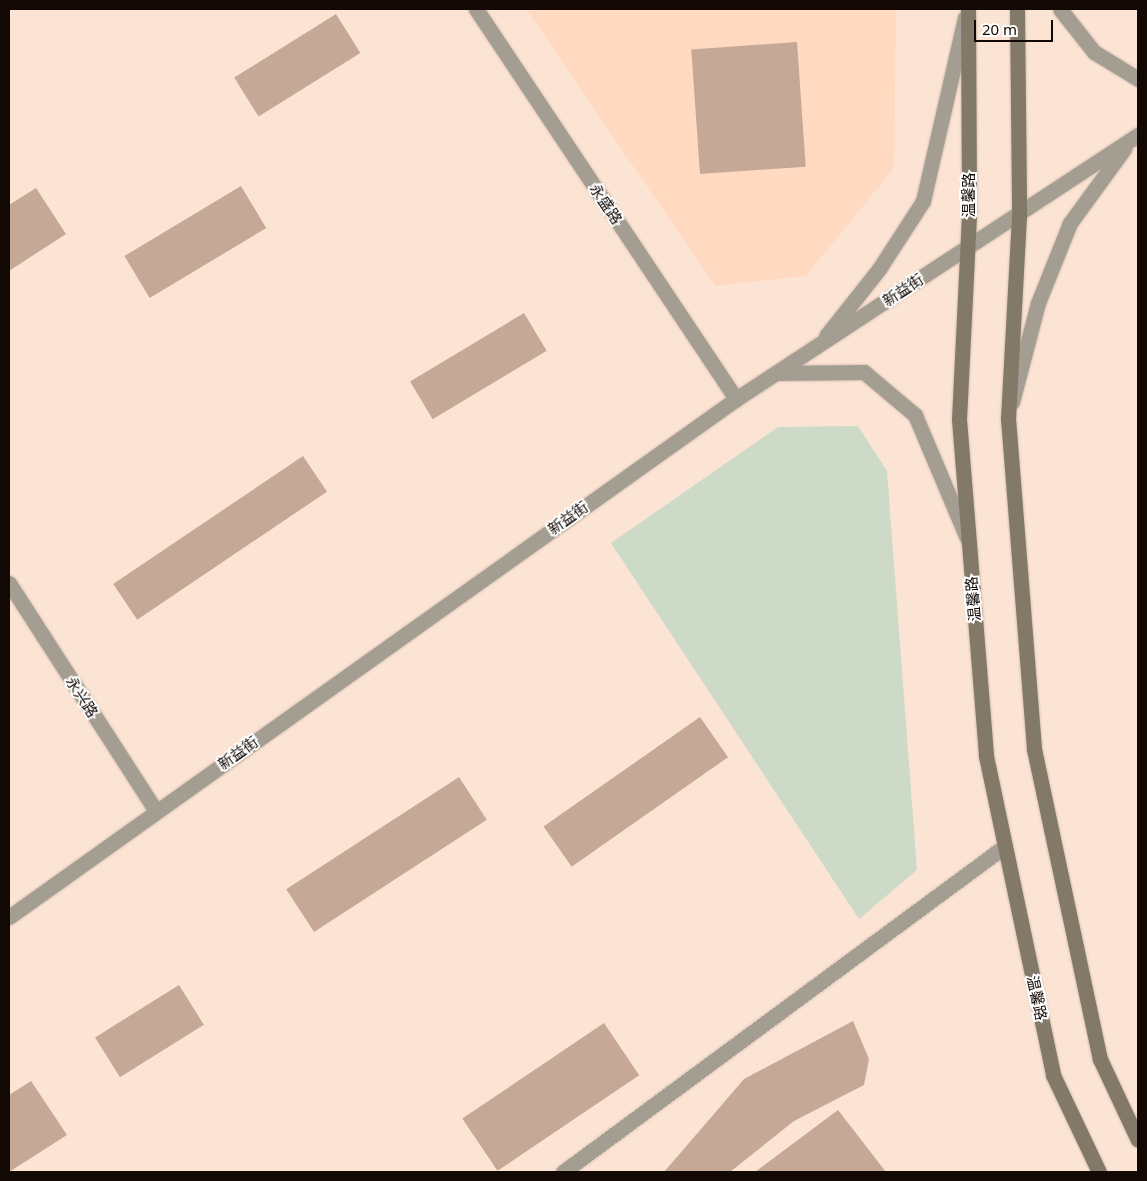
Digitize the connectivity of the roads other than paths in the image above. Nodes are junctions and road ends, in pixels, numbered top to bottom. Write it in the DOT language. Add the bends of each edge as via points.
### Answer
graph roads {
  1 [pos="476,9"];
  2 [pos="967,9"];
  3 [pos="1017,9"];
  4 [pos="1060,9"];
  5 [pos="1138,79"];
  6 [pos="1135,137"];
  7 [pos="1019,216"];
  8 [pos="968,248"];
  9 [pos="818,345"];
  10 [pos="776,373"];
  11 [pos="736,398"];
  12 [pos="1008,418"];
  13 [pos="969,541"];
  14 [pos="9,583"];
  15 [pos="156,812"];
  16 [pos="1005,846"];
  17 [pos="9,917"];
  18 [pos="1138,1140"];
  19 [pos="563,1172"];
  20 [pos="1099,1172"];
  1 -- 11 [label="street, 永盛路"];
  2 -- 8 [label="main road, 温馨路"];
  2 -- 9 [label="street" via="922,201 879,268"];
  3 -- 7 [label="main road"];
  4 -- 5 [label="street" via="1094,52"];
  6 -- 7 [label="street, 新益街"];
  6 -- 12 [label="street" via="1070,223 1038,303"];
  7 -- 8 [label="street, 新益街"];
  7 -- 12 [label="main road"];
  8 -- 9 [label="street, 新益街"];
  8 -- 13 [label="main road, 温馨路" via="959,419"];
  9 -- 10 [label="street, 新益街"];
  10 -- 11 [label="street, 新益街"];
  10 -- 13 [label="street" via="864,372 915,415"];
  11 -- 15 [label="street, 新益街"];
  12 -- 18 [label="main road" via="1034,749 1100,1059"];
  13 -- 16 [label="main road, 温馨路" via="986,756"];
  14 -- 15 [label="street, 永兴路"];
  15 -- 17 [label="street, 新益街"];
  16 -- 19 [label="street"];
  16 -- 20 [label="main road, 温馨路" via="1053,1075"];
}
